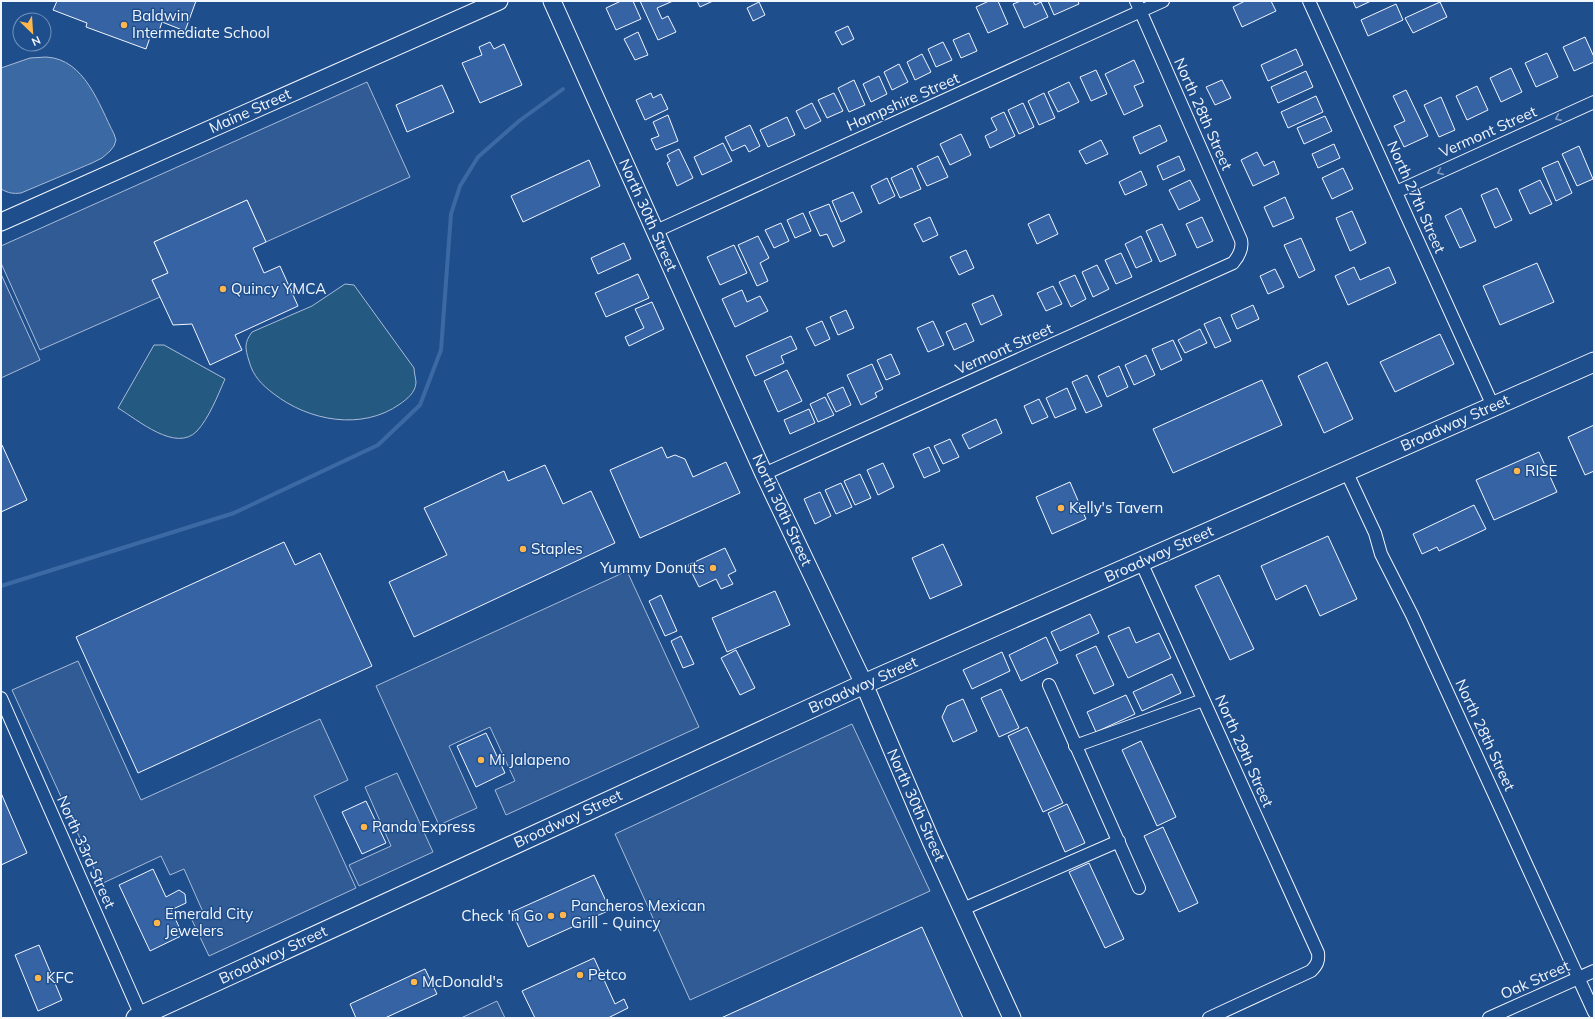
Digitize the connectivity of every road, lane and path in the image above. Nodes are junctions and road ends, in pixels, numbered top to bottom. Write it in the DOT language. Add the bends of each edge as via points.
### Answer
graph roads {
  1 [pos="498,1"];
  2 [pos="552,1"];
  3 [pos="1163,1"];
  4 [pos="1309,1"];
  5 [pos="1138,6"];
  6 [pos="1594,102"];
  7 [pos="1396,192"];
  8 [pos="1,222"];
  9 [pos="656,231"];
  10 [pos="1241,240"];
  11 [pos="1594,362"];
  12 [pos="1493,406"];
  13 [pos="1346,471"];
  14 [pos="764,474"];
  15 [pos="1141,562"];
  16 [pos="864,684"];
  17 [pos="1049,685"];
  18 [pos="1,698"];
  19 [pos="1204,700"];
  20 [pos="1076,746"];
  21 [pos="1119,841"];
  22 [pos="1139,888"];
  23 [pos="963,909"];
  24 [pos="1594,971"];
  25 [pos="1578,978"];
  26 [pos="1594,1012"];
  27 [pos="140,1017"];
  28 [pos="1012,1018"];
  29 [pos="1209,1018"];
  30 [pos="1489,1018"];
  1 -- 8 [label="street, Maine Street"];
  2 -- 9 [label="street, North 30th Street"];
  3 -- 5 [label="street, Hampshire Street"];
  4 -- 7 [label="street, North 27th Street"];
  5 -- 9 [label="street, Hampshire Street"];
  5 -- 10 [label="street, North 28th Street"];
  6 -- 7 [label="street, Vermont Street, one-way"];
  7 -- 12 [label="street, North 27th Street"];
  9 -- 14 [label="street, North 30th Street"];
  10 -- 14 [label="street, Vermont Street" via="1241,250 1233,263"];
  11 -- 12 [label="main road, Broadway Street"];
  12 -- 13 [label="main road, Broadway Street"];
  13 -- 15 [label="main road, Broadway Street"];
  13 -- 25 [label="street, North 28th Street" via="1375,533 1381,554 1412,615"];
  14 -- 16 [label="street, North 30th Street"];
  15 -- 16 [label="main road, Broadway Street"];
  15 -- 19 [label="street, North 29th Street"];
  16 -- 23 [label="street, North 30th Street"];
  16 -- 27 [label="main road, Broadway Street"];
  17 -- 20 [label="street"];
  18 -- 27 [label="street, North 33rd Street"];
  19 -- 20 [label="street"];
  19 -- 29 [label="street, North 29th Street" via="1319,960 1311,971"];
  20 -- 21 [label="street"];
  21 -- 22 [label="street"];
  21 -- 23 [label="street"];
  23 -- 28 [label="street, North 30th Street"];
  24 -- 25 [label="street, Oak Street"];
  25 -- 26 [label="street, North 28th Street"];
  25 -- 30 [label="street, Oak Street"];
}
